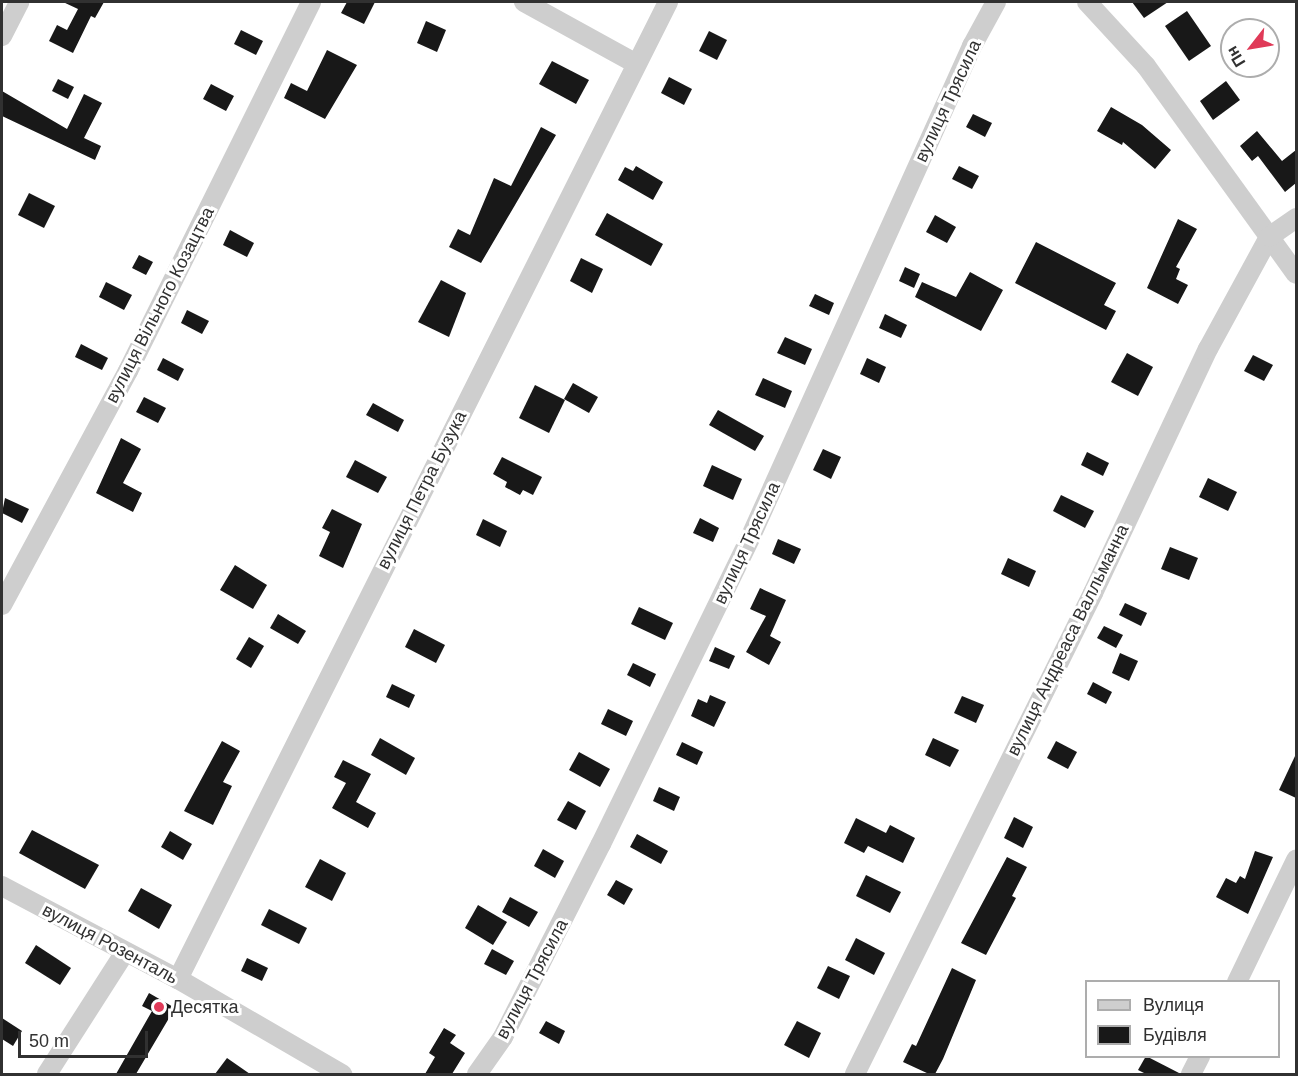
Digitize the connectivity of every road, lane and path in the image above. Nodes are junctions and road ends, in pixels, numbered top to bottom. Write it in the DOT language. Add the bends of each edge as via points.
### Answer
graph roads {
  1 [pos="19,2"];
  2 [pos="311,2"];
  3 [pos="524,2"];
  4 [pos="668,2"];
  5 [pos="996,2"];
  6 [pos="1087,2"];
  7 [pos="2,36"];
  8 [pos="635,63"];
  9 [pos="1296,218"];
  10 [pos="1269,237"];
  11 [pos="1296,274"];
  12 [pos="2,605"];
  13 [pos="1296,860"];
  14 [pos="2,886"];
  15 [pos="125,952"];
  16 [pos="177,979"];
  17 [pos="1237,980"];
  18 [pos="1199,1058"];
  19 [pos="47,1074"];
  20 [pos="342,1074"];
  21 [pos="477,1074"];
  22 [pos="855,1074"];
  23 [pos="1191,1074"];
  1 -- 7 [label="street"];
  2 -- 12 [label="street, вулиця Вільного Козацтва" via="128,370"];
  3 -- 8 [label="street"];
  4 -- 8 [label="street, вулиця Петра Бузука"];
  5 -- 21 [label="street, вулиця Трясила" via="972,46 745,548 503,1037"];
  6 -- 10 [label="street" via="1146,66"];
  8 -- 16 [label="street, вулиця Петра Бузука"];
  9 -- 10 [label="street, вулиця Андреаса Валльманна"];
  10 -- 11 [label="street"];
  10 -- 22 [label="street, вулиця Андреаса Валльманна" via="1208,349 1093,593"];
  13 -- 17 [label="street"];
  14 -- 15 [label="street, вулиця Розенталь"];
  15 -- 16 [label="street, вулиця Розенталь"];
  15 -- 19 [label="street"];
  16 -- 20 [label="street, вулиця Розенталь"];
  18 -- 23 [label="street"];
}
